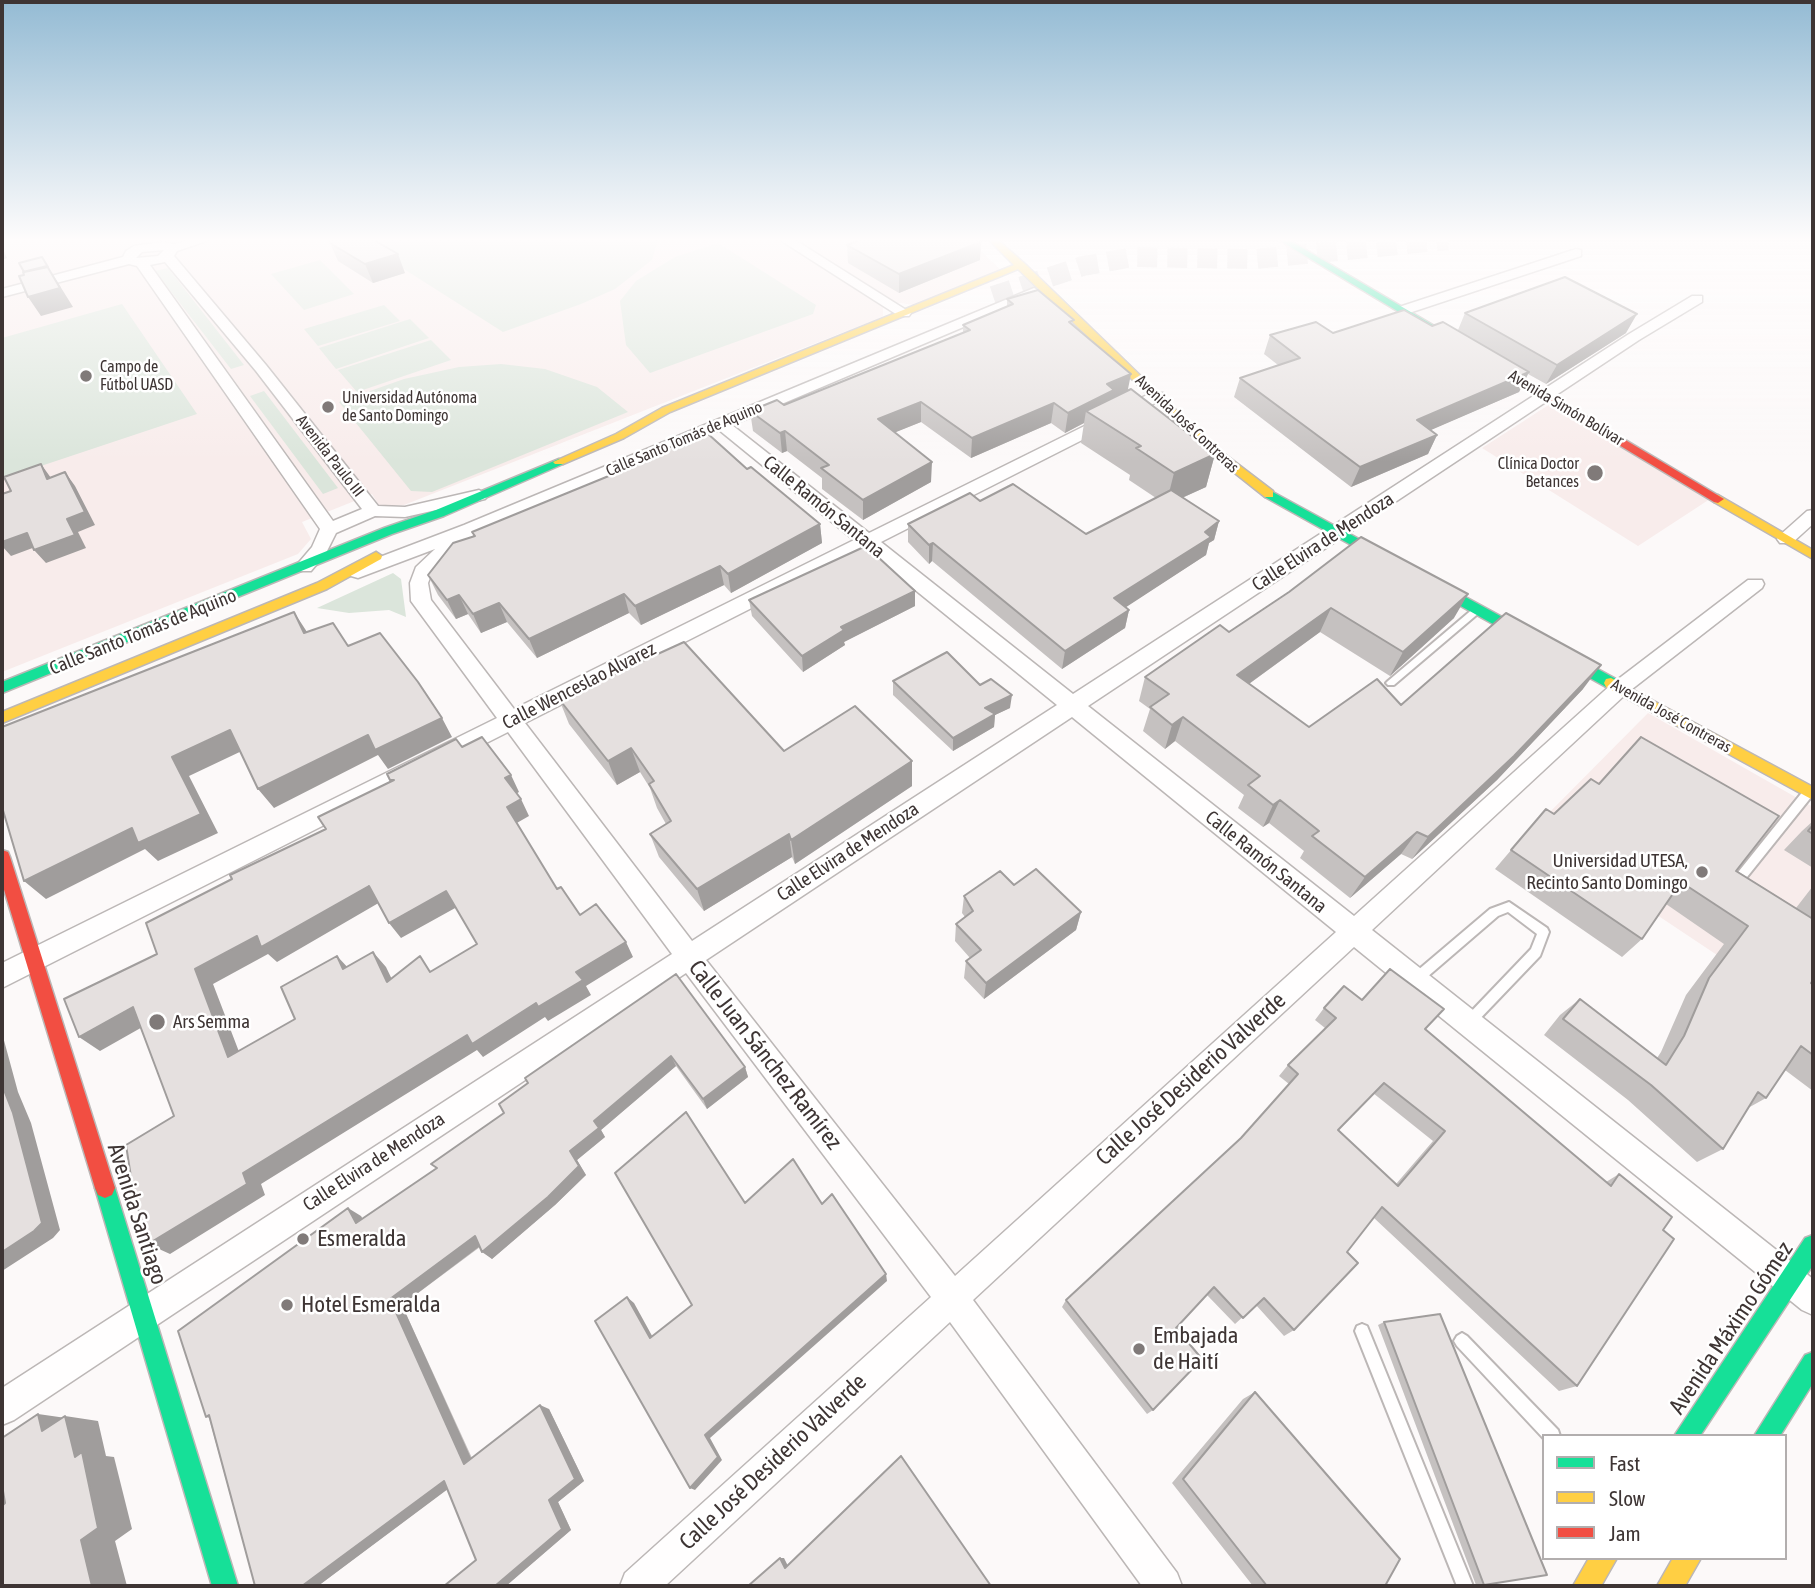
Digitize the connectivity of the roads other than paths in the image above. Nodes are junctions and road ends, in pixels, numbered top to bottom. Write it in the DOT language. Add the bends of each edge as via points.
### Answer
graph roads {
  1 [pos="187,314"];
  2 [pos="204,314"];
  3 [pos="901,314"];
  4 [pos="948,314"];
  5 [pos="982,314"];
  6 [pos="1071,314"];
  7 [pos="1411,314"];
  8 [pos="1673,314"];
  9 [pos="243,374"];
  10 [pos="253,388"];
  11 [pos="1157,396"];
  12 [pos="1546,396"];
  13 [pos="720,424"];
  14 [pos="620,436"];
  15 [pos="479,495"];
  16 [pos="373,511"];
  17 [pos="440,513"];
  18 [pos="1813,515"];
  19 [pos="330,529"];
  20 [pos="470,529"];
  21 [pos="1339,532"];
  22 [pos="1786,539"];
  23 [pos="867,541"];
  24 [pos="1813,555"];
  25 [pos="304,567"];
  26 [pos="1755,584"];
  27 [pos="322,586"];
  28 [pos="1477,610"];
  29 [pos="1391,684"];
  30 [pos="2,688"];
  31 [pos="1620,688"];
  32 [pos="1072,706"];
  33 [pos="2,718"];
  34 [pos="511,720"];
  35 [pos="1811,793"];
  36 [pos="1768,820"];
  37 [pos="1779,827"];
  38 [pos="2,857"];
  39 [pos="1744,898"];
  40 [pos="1353,931"];
  41 [pos="688,956"];
  42 [pos="33,960"];
  43 [pos="2,975"];
  44 [pos="1415,980"];
  45 [pos="1468,1023"];
  46 [pos="1813,1246"];
  47 [pos="1802,1290"];
  48 [pos="952,1298"];
  49 [pos="145,1315"];
  50 [pos="1362,1331"];
  51 [pos="1462,1341"];
  52 [pos="1813,1363"];
  53 [pos="2,1408"];
  54 [pos="1550,1434"];
  55 [pos="1688,1434"];
  56 [pos="1767,1434"];
  57 [pos="1603,1560"];
  58 [pos="1687,1560"];
  59 [pos="225,1586"];
  60 [pos="638,1586"];
  61 [pos="1164,1586"];
  62 [pos="1465,1586"];
  63 [pos="1586,1586"];
  64 [pos="1670,1586"];
  1 -- 9 [label="street, Avenida Paulo III"];
  2 -- 9 [label="street, Avenida Paulo III"];
  3 -- 14 [label="street, Calle Santo Tomás de Aquino" via="666,410"];
  4 -- 14 [label="street" via="682,421"];
  5 -- 13 [label="street, Calle Santo Tomás de Aquino"];
  6 -- 11 [label="street, Avenida José Contreras"];
  7 -- 12 [label="street, Avenida Simón Bolívar"];
  8 -- 12 [label="street, Calle Elvira de Mendoza"];
  9 -- 10 [label="street, Avenida Paulo III"];
  9 -- 10 [label="street, Avenida Paulo III"];
  10 -- 16 [label="street, Avenida Paulo III"];
  10 -- 19 [label="street, Avenida Paulo III"];
  11 -- 21 [label="street, Avenida José Contreras" via="1206,445 1268,494"];
  11 -- 23 [label="street, Calle Wenceslao Alvarez"];
  12 -- 21 [label="street, Calle Elvira de Mendoza"];
  12 -- 22 [label="street, Avenida Simón Bolívar"];
  13 -- 20 [label="street, Calle Santo Tomás de Aquino"];
  13 -- 23 [label="street, Calle Ramón Santana"];
  14 -- 15 [label="street, Calle Santo Tomás de Aquino"];
  15 -- 16 [label="street, Avenida Paulo III" via="405,512"];
  15 -- 17 [label="street, Calle Santo Tomás de Aquino"];
  16 -- 19 [label="street"];
  17 -- 25 [label="street, Calle Santo Tomás de Aquino"];
  17 -- 27 [label="street, Calle Santo Tomás de Aquino" via="412,535"];
  18 -- 22 [label="street"];
  19 -- 25 [label="street"];
  20 -- 27 [label="street, Calle Santo Tomás de Aquino"];
  20 -- 34 [label="street, Calle Juan Sánchez Ramírez" via="425,567 419,583 421,601"];
  21 -- 28 [label="street, Avenida José Contreras"];
  21 -- 32 [label="street, Calle Elvira de Mendoza"];
  22 -- 24 [label="street, Avenida Simón Bolívar"];
  23 -- 32 [label="street, Calle Ramón Santana"];
  23 -- 34 [label="street, Calle Wenceslao Alvarez"];
  25 -- 30 [label="street, Calle Santo Tomás de Aquino"];
  26 -- 31 [label="street, Calle José Desiderio Valverde"];
  27 -- 33 [label="street, Calle Santo Tomás de Aquino"];
  28 -- 29 [label="lane"];
  28 -- 31 [label="street, Avenida José Contreras"];
  31 -- 35 [label="street, Avenida José Contreras"];
  31 -- 40 [label="street, Calle José Desiderio Valverde"];
  32 -- 40 [label="street, Calle Ramón Santana"];
  32 -- 41 [label="street, Calle Elvira de Mendoza"];
  34 -- 41 [label="street, Calle Juan Sánchez Ramírez"];
  34 -- 42 [label="street, Calle Wenceslao Alvarez"];
  35 -- 37 [label="lane"];
  36 -- 37 [label="lane"];
  37 -- 39 [label="lane" via="1735,883"];
  38 -- 42 [label="street, Avenida Santiago"];
  40 -- 44 [label="street, Calle Ramón Santana"];
  40 -- 48 [label="street, Calle José Desiderio Valverde"];
  41 -- 48 [label="street, Calle Juan Sánchez Ramírez"];
  41 -- 49 [label="street, Calle Elvira de Mendoza"];
  42 -- 43 [label="street, Calle Wenceslao Alvarez"];
  42 -- 49 [label="street, Avenida Santiago"];
  44 -- 45 [label="street, Calle Ramón Santana"];
  44 -- 45 [label="lane" via="1494,912 1509,907 1543,932 1536,952"];
  45 -- 47 [label="street, Calle Ramón Santana"];
  46 -- 47 [label="street, Avenida Máximo Gómez"];
  47 -- 55 [label="street, Avenida Máximo Gómez"];
  48 -- 60 [label="street, Calle José Desiderio Valverde"];
  48 -- 61 [label="street, Calle Juan Sánchez Ramírez"];
  49 -- 53 [label="street, Calle Elvira de Mendoza"];
  49 -- 59 [label="street, Avenida Santiago"];
  50 -- 62 [label="lane"];
  51 -- 54 [label="lane"];
  52 -- 56 [label="street"];
  57 -- 63 [label="street"];
  58 -- 64 [label="street"];
}
